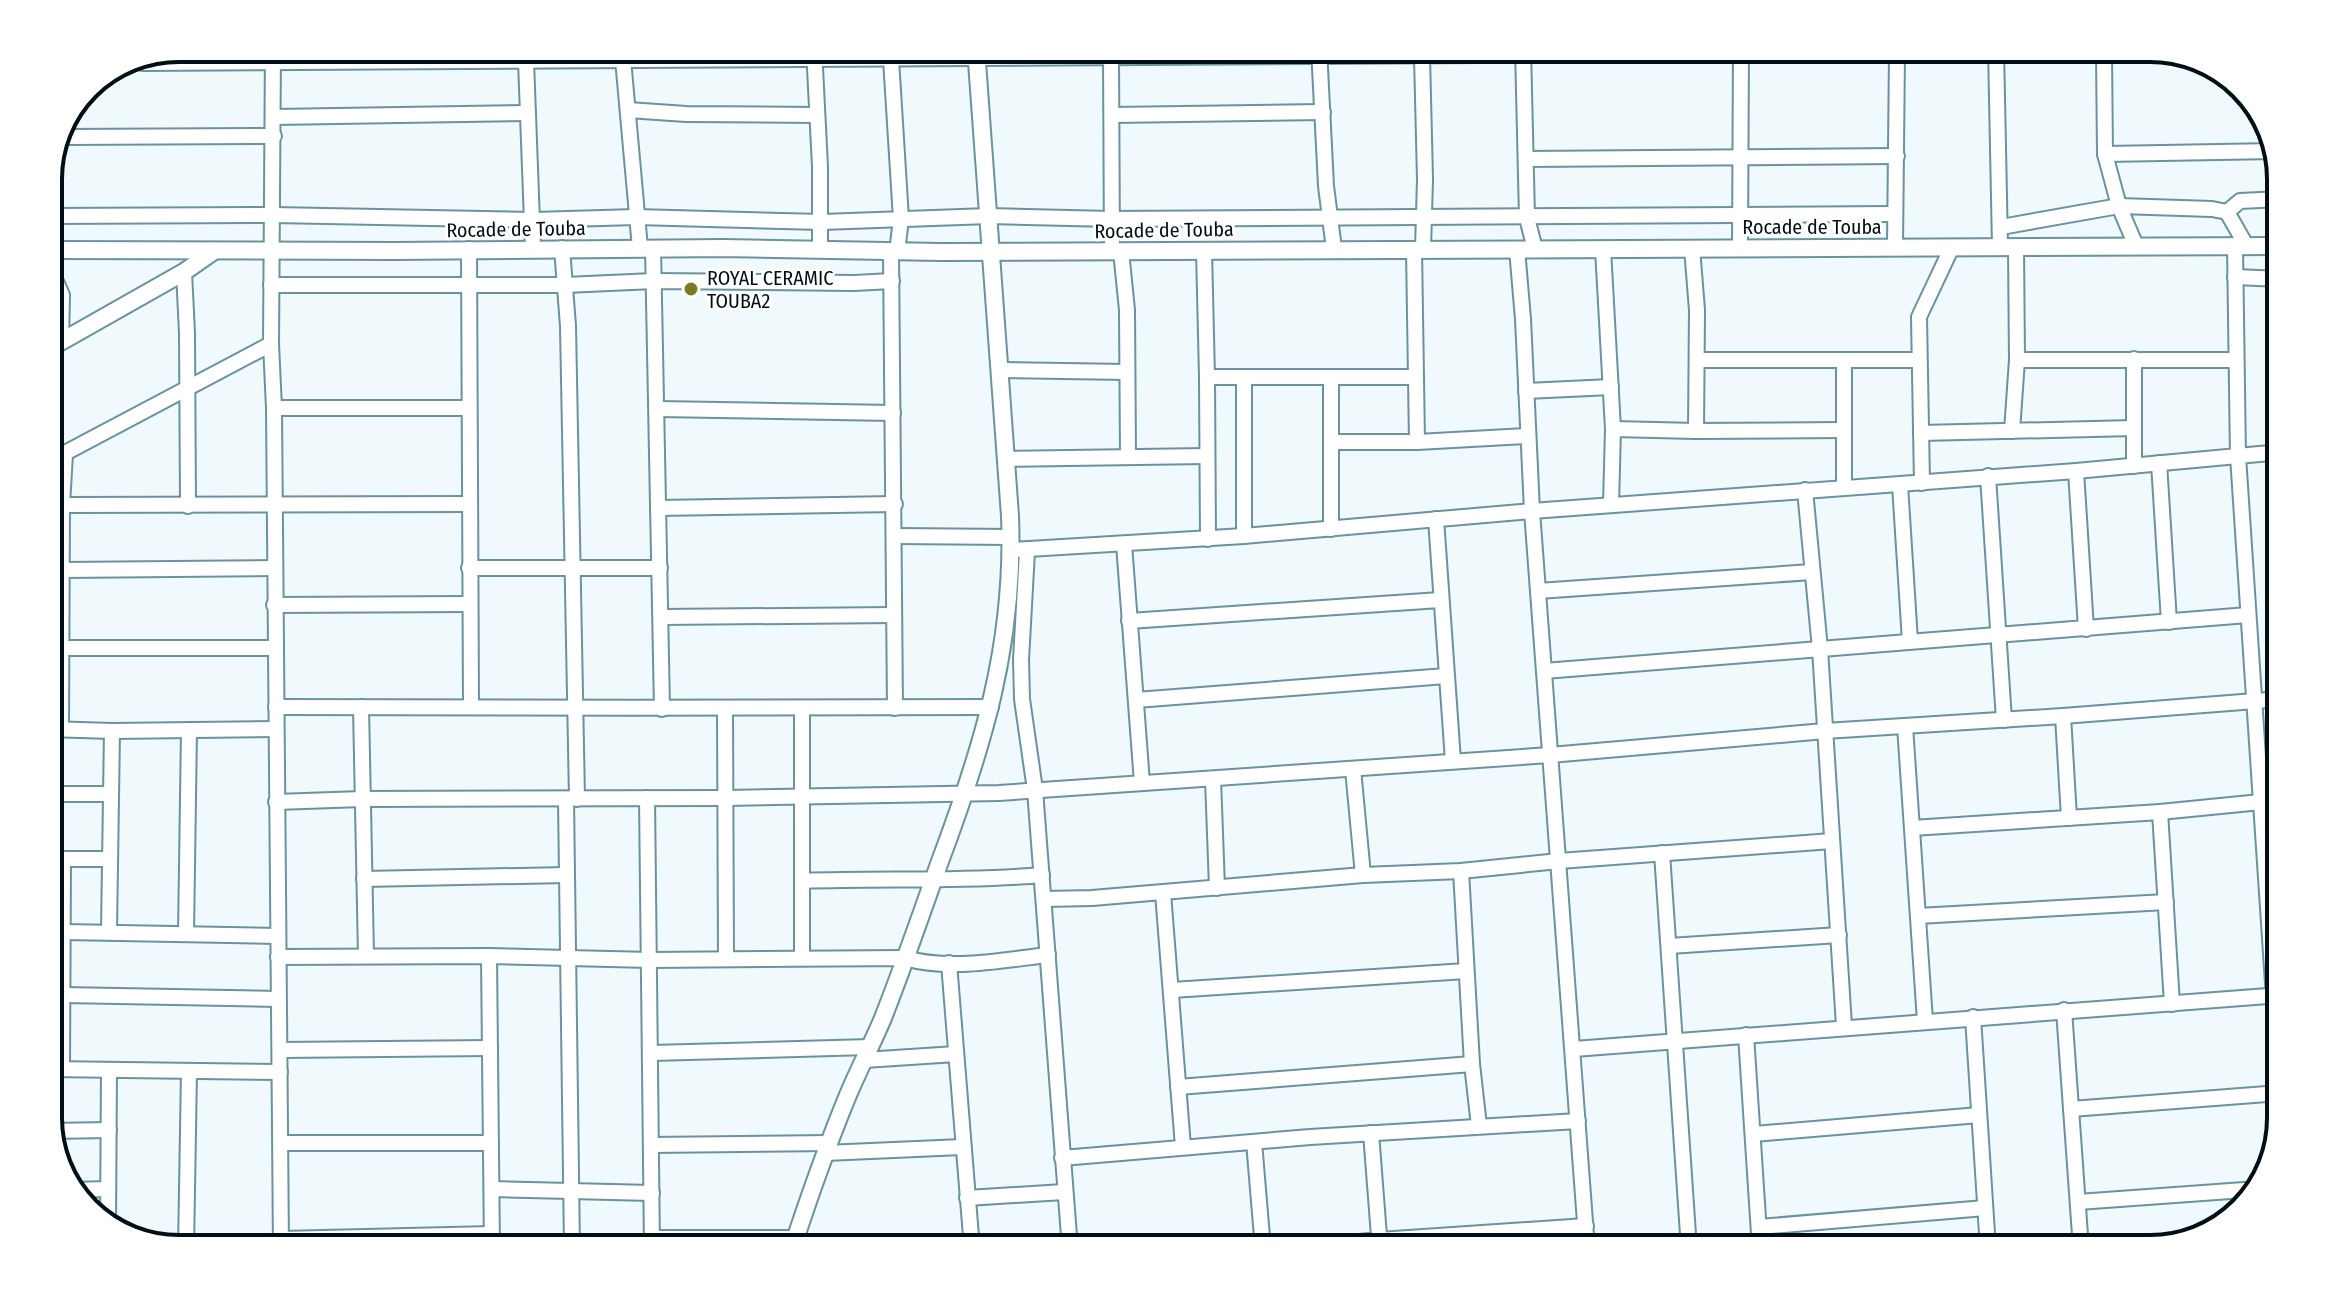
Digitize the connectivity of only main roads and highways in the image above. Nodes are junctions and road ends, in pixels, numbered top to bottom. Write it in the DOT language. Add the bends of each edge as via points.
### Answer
graph roads {
  1 [pos="977,62"];
  2 [pos="2267,246"];
  3 [pos="62,250"];
  4 [pos="214,251"];
  5 [pos="992,252"];
  6 [pos="62,341"];
  7 [pos="798,1235"];
  1 -- 5 [label="main road"];
  2 -- 5 [label="main road, Rocade de Touba"];
  3 -- 4 [label="main road, Rocade de Touba"];
  4 -- 5 [label="main road, Rocade de Touba"];
  4 -- 6 [label="main road"];
  5 -- 7 [label="main road" via="1016,546 991,707 905,958"];
}
